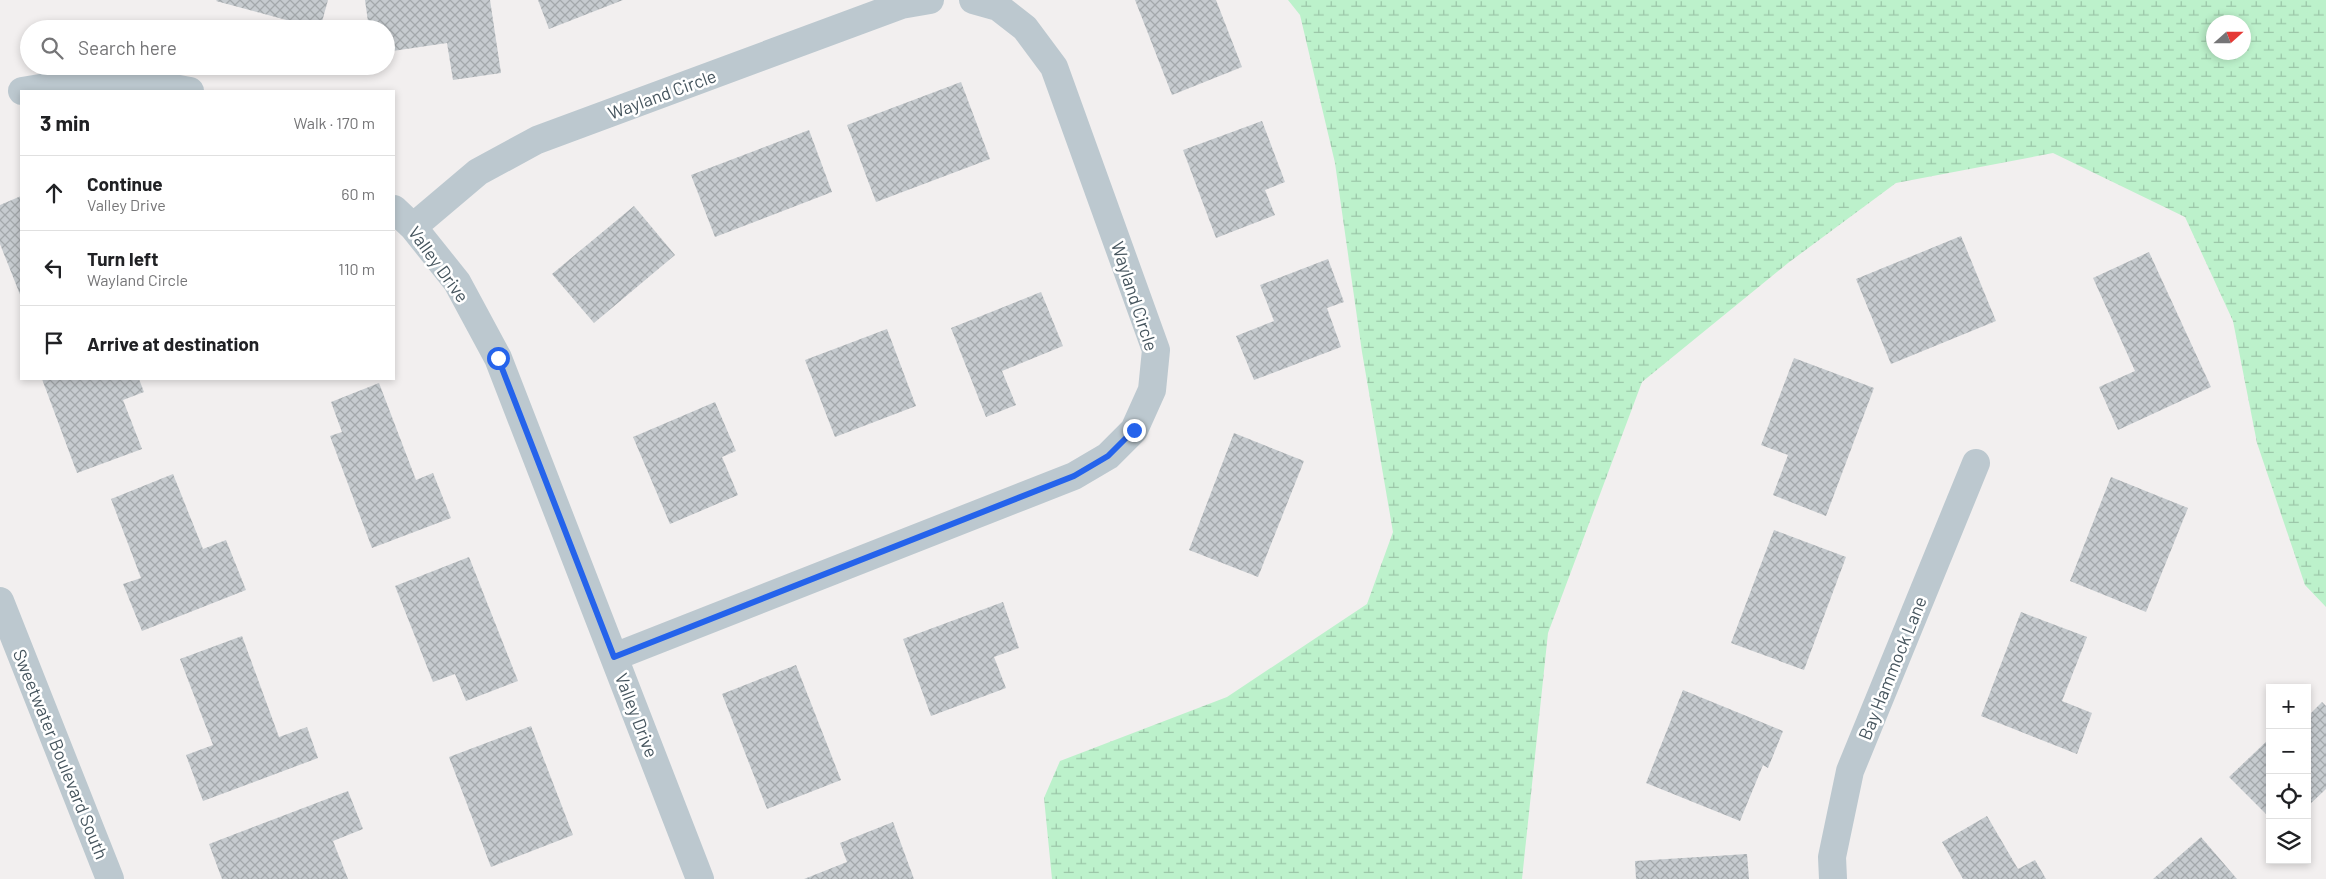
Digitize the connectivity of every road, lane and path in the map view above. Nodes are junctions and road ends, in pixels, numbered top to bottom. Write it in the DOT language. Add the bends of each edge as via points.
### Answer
graph roads {
  1 [pos="930,0"];
  2 [pos="973,0"];
  3 [pos="28,90"];
  4 [pos="184,90"];
  5 [pos="20,91"];
  6 [pos="0,95"];
  7 [pos="404,218"];
  8 [pos="1976,463"];
  9 [pos="1,607"];
  10 [pos="614,657"];
  11 [pos="110,879"];
  12 [pos="700,879"];
  13 [pos="1833,879"];
  1 -- 7 [label="street, Wayland Circle" via="901,5 537,140"];
  2 -- 10 [label="street, Wayland Circle" via="998,7 1025,28 1054,67 1156,350 1152,390 1134,430 1108,456 1074,476"];
  3 -- 4 [label="street" via="58,85 146,83"];
  5 -- 6 [label="street"];
  7 -- 10 [label="street, Valley Drive" via="457,282 498,358"];
  8 -- 13 [label="street, Bay Hammock Lane" via="1850,771 1832,856"];
  9 -- 11 [label="street, Sweetwater Boulevard South"];
  10 -- 12 [label="street, Valley Drive"];
}
